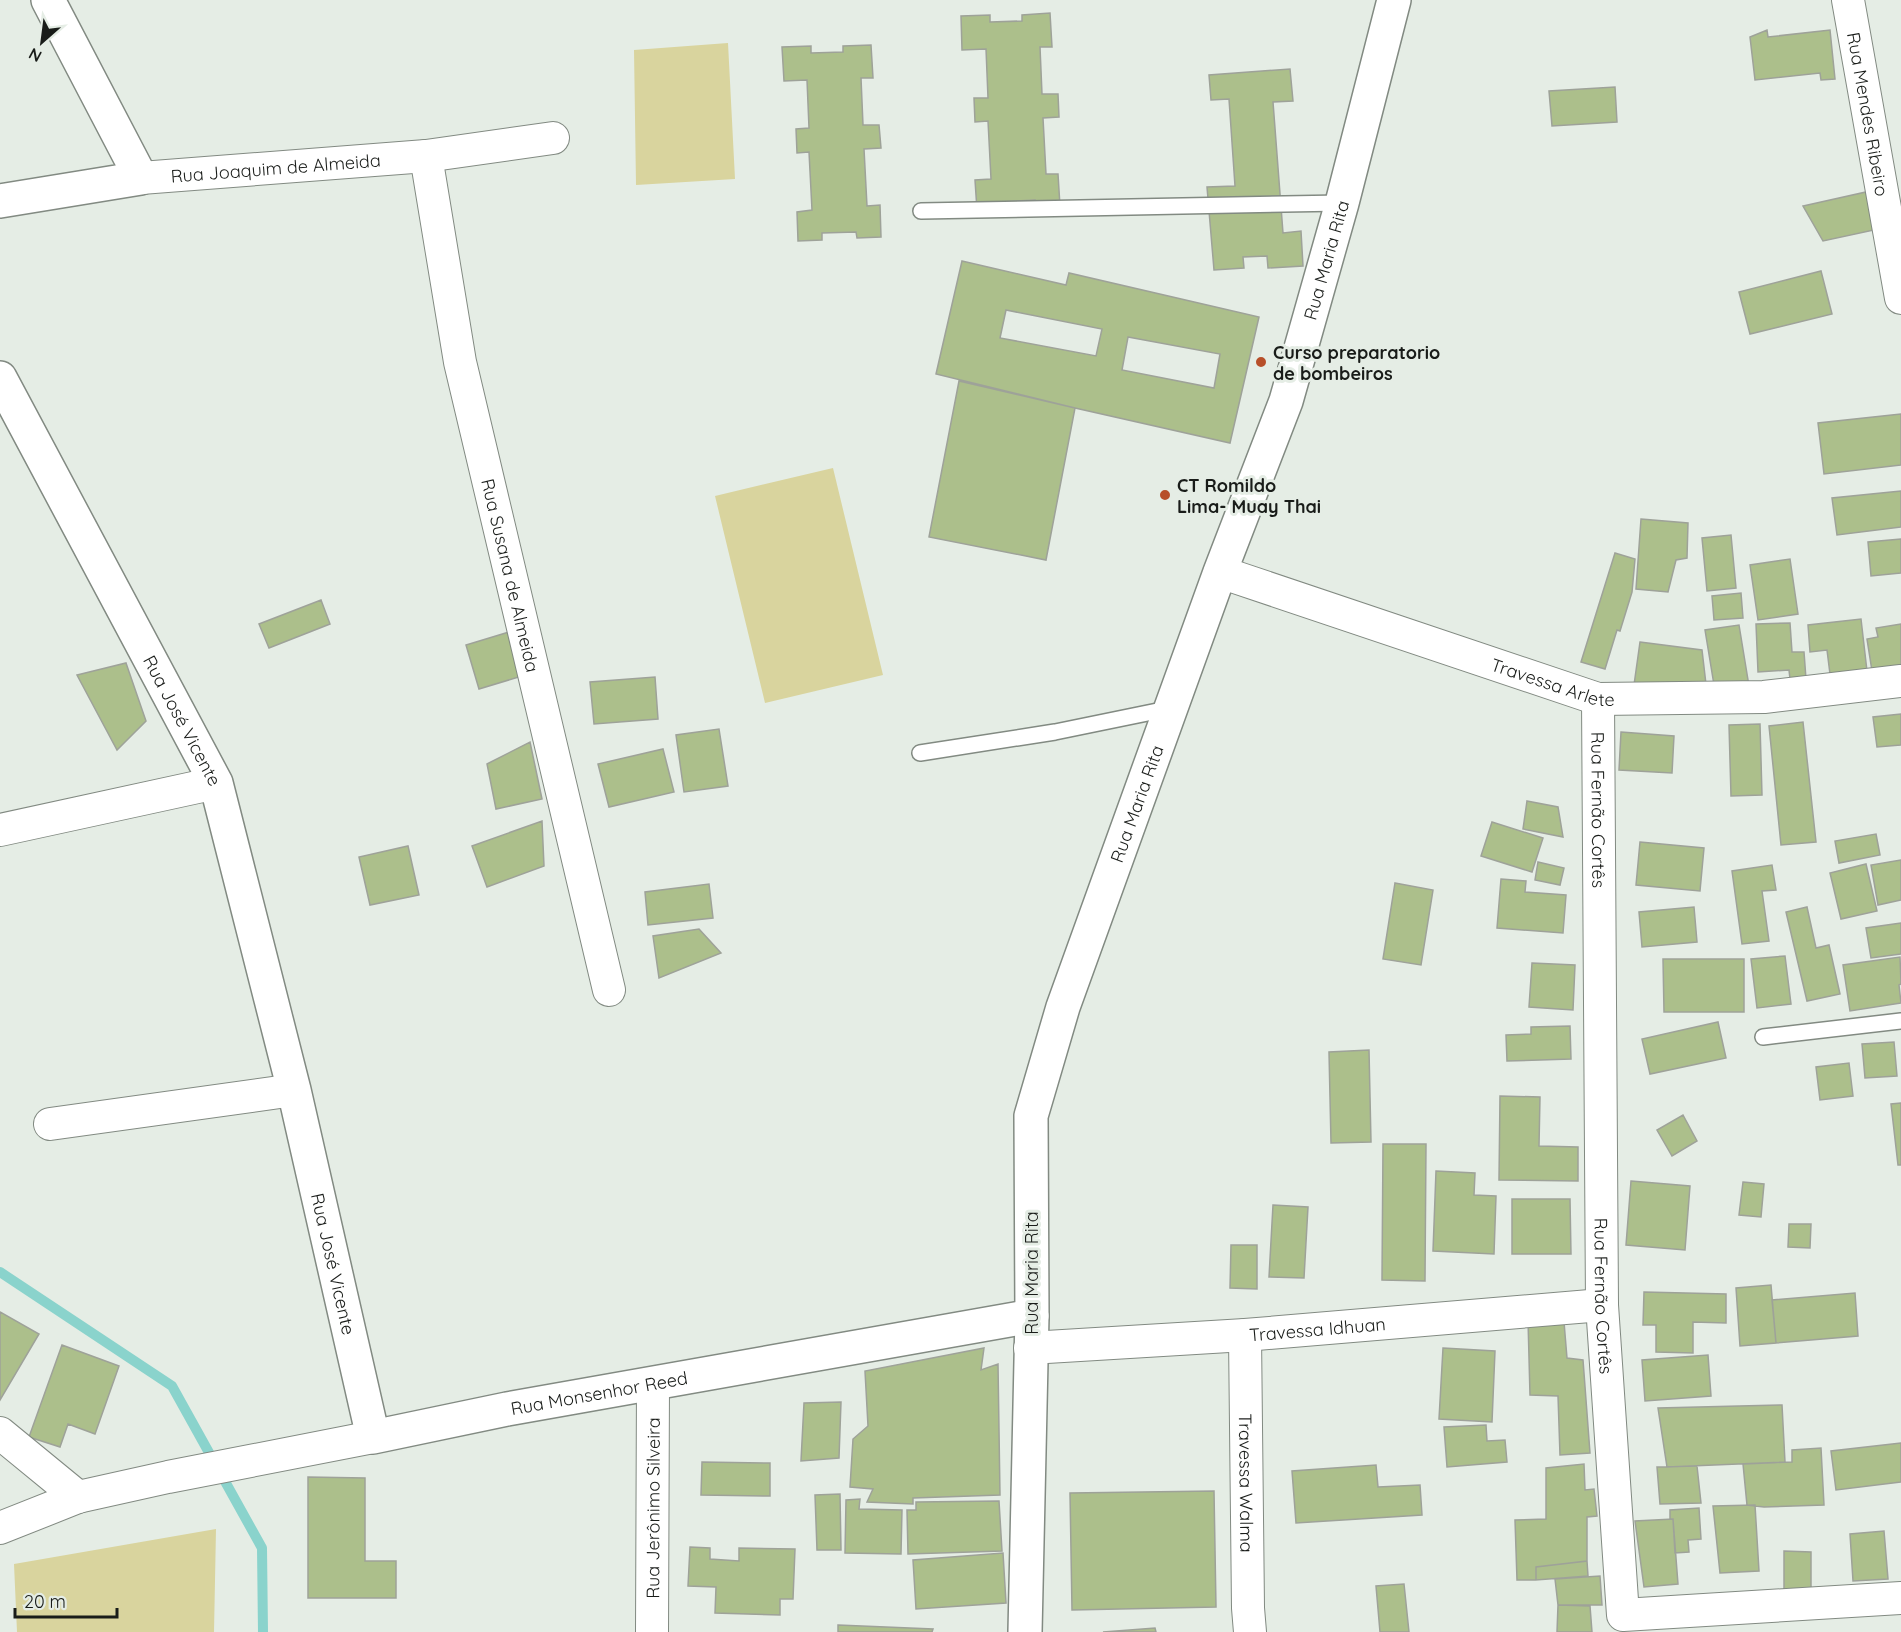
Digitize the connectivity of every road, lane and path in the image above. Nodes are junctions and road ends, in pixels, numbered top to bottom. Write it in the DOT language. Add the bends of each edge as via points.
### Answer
graph roads {
  1 [pos="48,0"];
  2 [pos="1394,0"];
  3 [pos="1848,0"];
  4 [pos="552,138"];
  5 [pos="426,156"];
  6 [pos="1890,173"];
  7 [pos="141,178"];
  8 [pos="0,201"];
  9 [pos="1342,203"];
  10 [pos="921,211"];
  11 [pos="1901,298"];
  12 [pos="0,378"];
  13 [pos="1220,572"];
  14 [pos="1901,681"];
  15 [pos="1598,699"];
  16 [pos="1172,708"];
  17 [pos="920,753"];
  18 [pos="216,783"];
  19 [pos="0,830"];
  20 [pos="609,990"];
  21 [pos="1901,1021"];
  22 [pos="1763,1037"];
  23 [pos="294,1090"];
  24 [pos="50,1124"];
  25 [pos="1602,1305"];
  26 [pos="1031,1332"];
  27 [pos="1245,1335"];
  28 [pos="653,1384"];
  29 [pos="0,1433"];
  30 [pos="373,1437"];
  31 [pos="78,1497"];
  32 [pos="0,1528"];
  33 [pos="1901,1598"];
  34 [pos="1624,1623"];
  35 [pos="652,1632"];
  36 [pos="1025,1632"];
  37 [pos="1250,1632"];
  1 -- 7 [label="street"];
  2 -- 9 [label="street, Rua Maria Rita"];
  3 -- 6 [label="street, Rua Mendes Ribeiro"];
  4 -- 5 [label="street, Rua Joaquim de Almeida"];
  5 -- 7 [label="street, Rua Joaquim de Almeida"];
  5 -- 20 [label="street, Rua Susana de Almeida" via="460,362"];
  6 -- 11 [label="street, Rua Mendes Ribeiro"];
  7 -- 8 [label="street, Rua Joaquim de Almeida"];
  9 -- 10 [label="lane"];
  9 -- 13 [label="street, Rua Maria Rita" via="1286,402"];
  12 -- 18 [label="street, Rua José Vicente"];
  13 -- 15 [label="street, Travessa Arlete"];
  13 -- 16 [label="street, Rua Maria Rita"];
  14 -- 15 [label="street, Travessa Arlete" via="1764,697"];
  15 -- 25 [label="street, Rua Fernão Cortês"];
  16 -- 17 [label="lane" via="1055,732"];
  16 -- 26 [label="street, Rua Maria Rita" via="1063,1007 1031,1116"];
  18 -- 19 [label="street"];
  18 -- 23 [label="street, Rua José Vicente"];
  21 -- 22 [label="lane"];
  23 -- 24 [label="street"];
  23 -- 30 [label="street, Rua José Vicente"];
  25 -- 27 [label="street, Travessa Idhuan"];
  25 -- 34 [label="street, Rua Fernão Cortês"];
  26 -- 27 [label="street, Travessa Idhuan"];
  26 -- 28 [label="street, Rua Monsenhor Reed"];
  26 -- 36 [label="street, Rua Maria Rita"];
  27 -- 37 [label="street, Travessa Walma"];
  28 -- 30 [label="street, Rua Monsenhor Reed"];
  28 -- 35 [label="street, Rua Jerônimo Silveira"];
  29 -- 31 [label="street"];
  30 -- 31 [label="street, Rua Monsenhor Reed"];
  31 -- 32 [label="street, Rua Monsenhor Reed"];
  33 -- 34 [label="street, Rua Fernão Cortês"];
}
